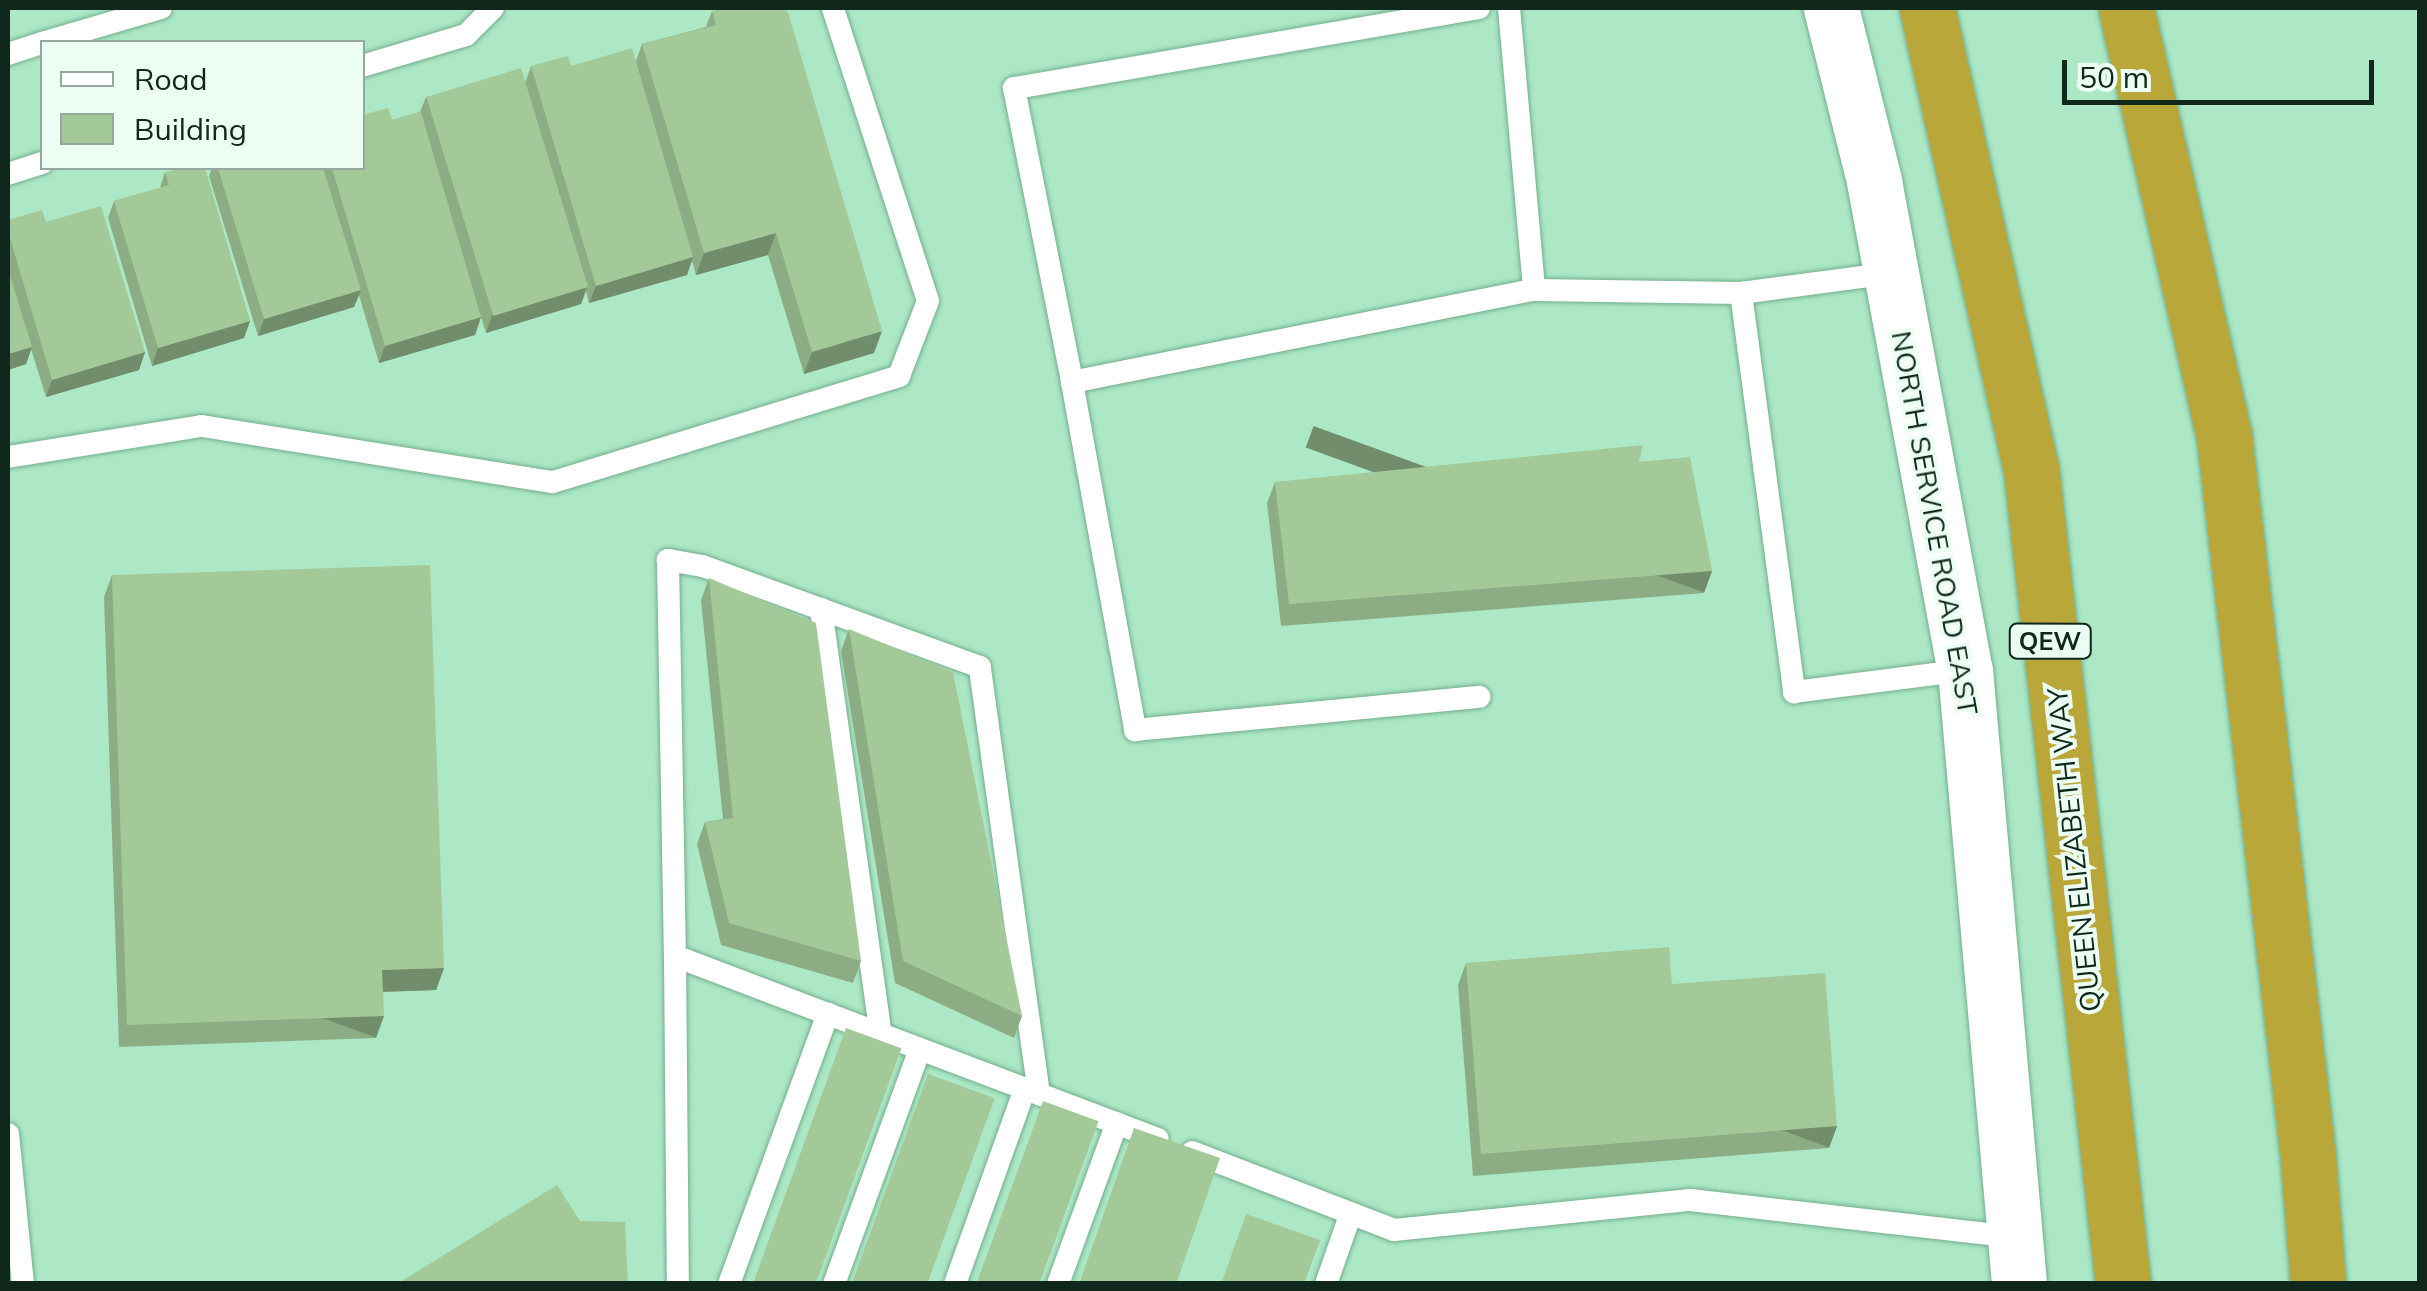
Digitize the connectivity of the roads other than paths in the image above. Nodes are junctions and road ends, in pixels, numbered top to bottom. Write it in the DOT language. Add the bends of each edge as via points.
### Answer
graph roads {
  1 [pos="160,8"];
  2 [pos="493,8"];
  3 [pos="833,8"];
  4 [pos="1479,8"];
  5 [pos="1509,8"];
  6 [pos="1831,8"];
  7 [pos="1926,8"];
  8 [pos="2126,8"];
  9 [pos="54,40"];
  10 [pos="40,44"];
  11 [pos="8,54"];
  12 [pos="365,65"];
  13 [pos="40,164"];
  14 [pos="8,174"];
  15 [pos="1891,272"];
  16 [pos="1534,290"];
  17 [pos="1741,293"];
  18 [pos="1072,382"];
  19 [pos="8,457"];
  20 [pos="821,609"];
  21 [pos="1965,670"];
  22 [pos="1479,696"];
  23 [pos="675,956"];
  24 [pos="828,1014"];
  25 [pos="881,1034"];
  26 [pos="920,1049"];
  27 [pos="1032,1092"];
  28 [pos="1116,1123"];
  29 [pos="8,1134"];
  30 [pos="1352,1213"];
  31 [pos="2018,1260"];
  32 [pos="23,1284"];
  33 [pos="678,1284"];
  34 [pos="728,1284"];
  35 [pos="834,1284"];
  36 [pos="955,1284"];
  37 [pos="1058,1284"];
  38 [pos="1326,1284"];
  39 [pos="2123,1284"];
  40 [pos="2318,1284"];
  1 -- 9 [label="lane"];
  2 -- 12 [label="lane" via="466,35"];
  3 -- 19 [label="lane" via="928,300 899,376 553,482 202,426"];
  4 -- 18 [label="lane" via="1014,88"];
  5 -- 16 [label="lane"];
  6 -- 15 [label="street, NORTH SERVICE ROAD EAST"];
  7 -- 39 [label="highway, QUEEN ELIZABETH WAY / QEW" via="2031,468"];
  8 -- 40 [label="highway" via="2224,435"];
  10 -- 11 [label="lane"];
  13 -- 14 [label="lane"];
  15 -- 17 [label="lane"];
  15 -- 21 [label="street, NORTH SERVICE ROAD EAST"];
  16 -- 17 [label="lane"];
  16 -- 18 [label="lane"];
  17 -- 21 [label="lane" via="1794,692"];
  18 -- 22 [label="lane" via="1136,730"];
  20 -- 23 [label="lane" via="668,560"];
  20 -- 25 [label="lane"];
  20 -- 27 [label="lane" via="980,667"];
  21 -- 31 [label="street, NORTH SERVICE ROAD EAST"];
  23 -- 24 [label="lane"];
  23 -- 33 [label="lane"];
  24 -- 25 [label="lane"];
  24 -- 34 [label="lane"];
  25 -- 26 [label="lane"];
  26 -- 27 [label="lane"];
  26 -- 35 [label="lane"];
  27 -- 28 [label="lane"];
  27 -- 36 [label="lane"];
  28 -- 30 [label="lane"];
  28 -- 37 [label="lane"];
  29 -- 32 [label="lane"];
  30 -- 31 [label="lane" via="1404,1230 1690,1200"];
  30 -- 38 [label="lane"];
}
